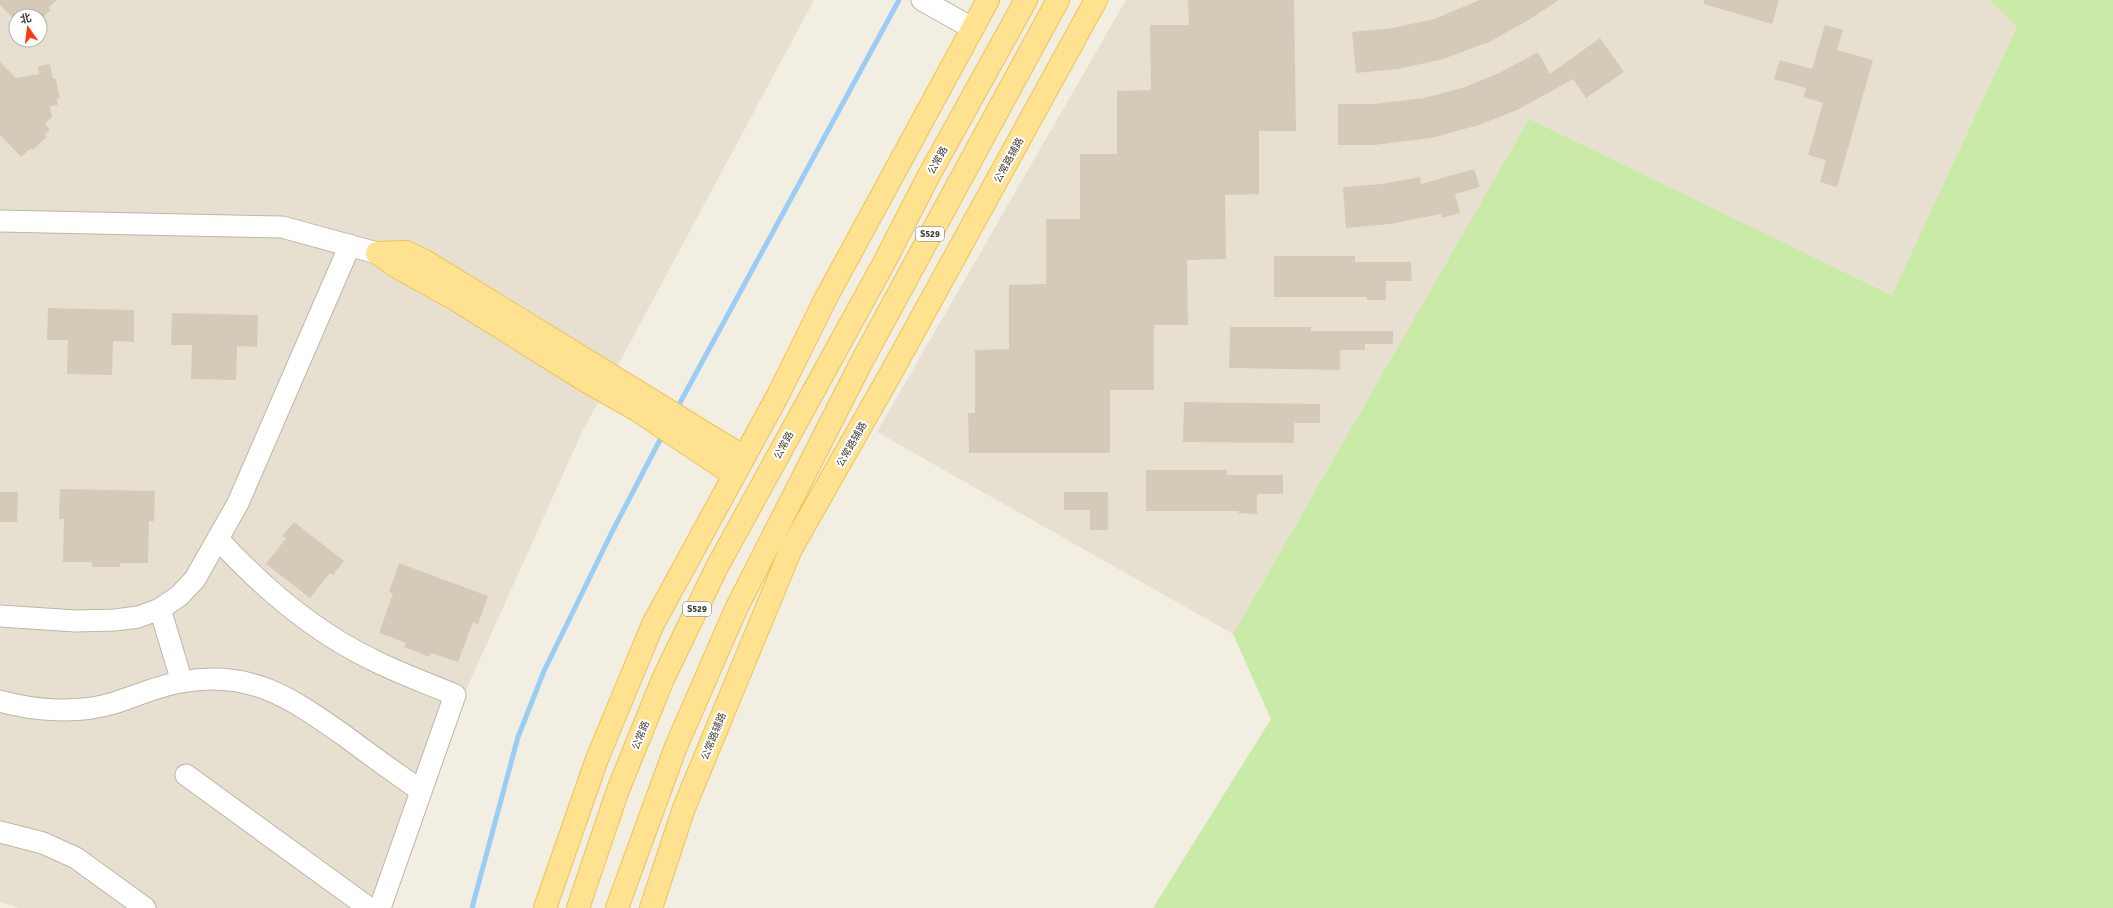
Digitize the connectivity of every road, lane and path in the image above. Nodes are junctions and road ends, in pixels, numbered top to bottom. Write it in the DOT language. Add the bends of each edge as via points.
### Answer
graph roads {
  1 [pos="988,0"];
  2 [pos="1026,0"];
  3 [pos="1058,0"];
  4 [pos="1096,0"];
  5 [pos="927,3"];
  6 [pos="972,28"];
  7 [pos="0,221"];
  8 [pos="350,246"];
  9 [pos="377,253"];
  10 [pos="849,325"];
  11 [pos="778,395"];
  12 [pos="739,466"];
  13 [pos="807,470"];
  14 [pos="218,539"];
  15 [pos="791,549"];
  16 [pos="160,609"];
  17 [pos="0,616"];
  18 [pos="182,682"];
  19 [pos="0,701"];
  20 [pos="186,775"];
  21 [pos="421,791"];
  22 [pos="0,832"];
  23 [pos="145,908"];
  24 [pos="369,908"];
  25 [pos="380,908"];
  26 [pos="545,908"];
  27 [pos="578,908"];
  28 [pos="617,908"];
  29 [pos="651,908"];
  1 -- 6 [label="main road"];
  2 -- 10 [label="main road, 公常路 / S529"];
  3 -- 13 [label="main road, S529" via="862,361"];
  4 -- 15 [label="main road, 公常路辅路"];
  5 -- 6 [label="street"];
  6 -- 11 [label="main road" via="826,298"];
  7 -- 8 [label="street" via="282,227"];
  8 -- 9 [label="street"];
  8 -- 14 [label="street" via="238,503"];
  9 -- 12 [label="main road" via="406,252 425,261"];
  10 -- 11 [label="main road"];
  10 -- 27 [label="main road, 公常路 / S529" via="717,567 663,679 618,790"];
  11 -- 12 [label="main road"];
  12 -- 26 [label="main road" via="653,624 597,760"];
  13 -- 15 [label="main road"];
  13 -- 28 [label="main road, S529" via="736,608 675,749"];
  14 -- 16 [label="street" via="195,579 179,596"];
  14 -- 21 [label="street" via="263,585 314,626 370,659 455,695"];
  15 -- 29 [label="main road, 公常路辅路" via="684,808"];
  16 -- 17 [label="street" via="138,617 115,620 76,621"];
  16 -- 18 [label="street"];
  18 -- 19 [label="street" via="112,703 80,709 44,709"];
  18 -- 21 [label="street" via="243,682 273,690 300,704"];
  20 -- 24 [label="street"];
  21 -- 25 [label="street"];
  22 -- 23 [label="street" via="43,844 76,858"];
}
